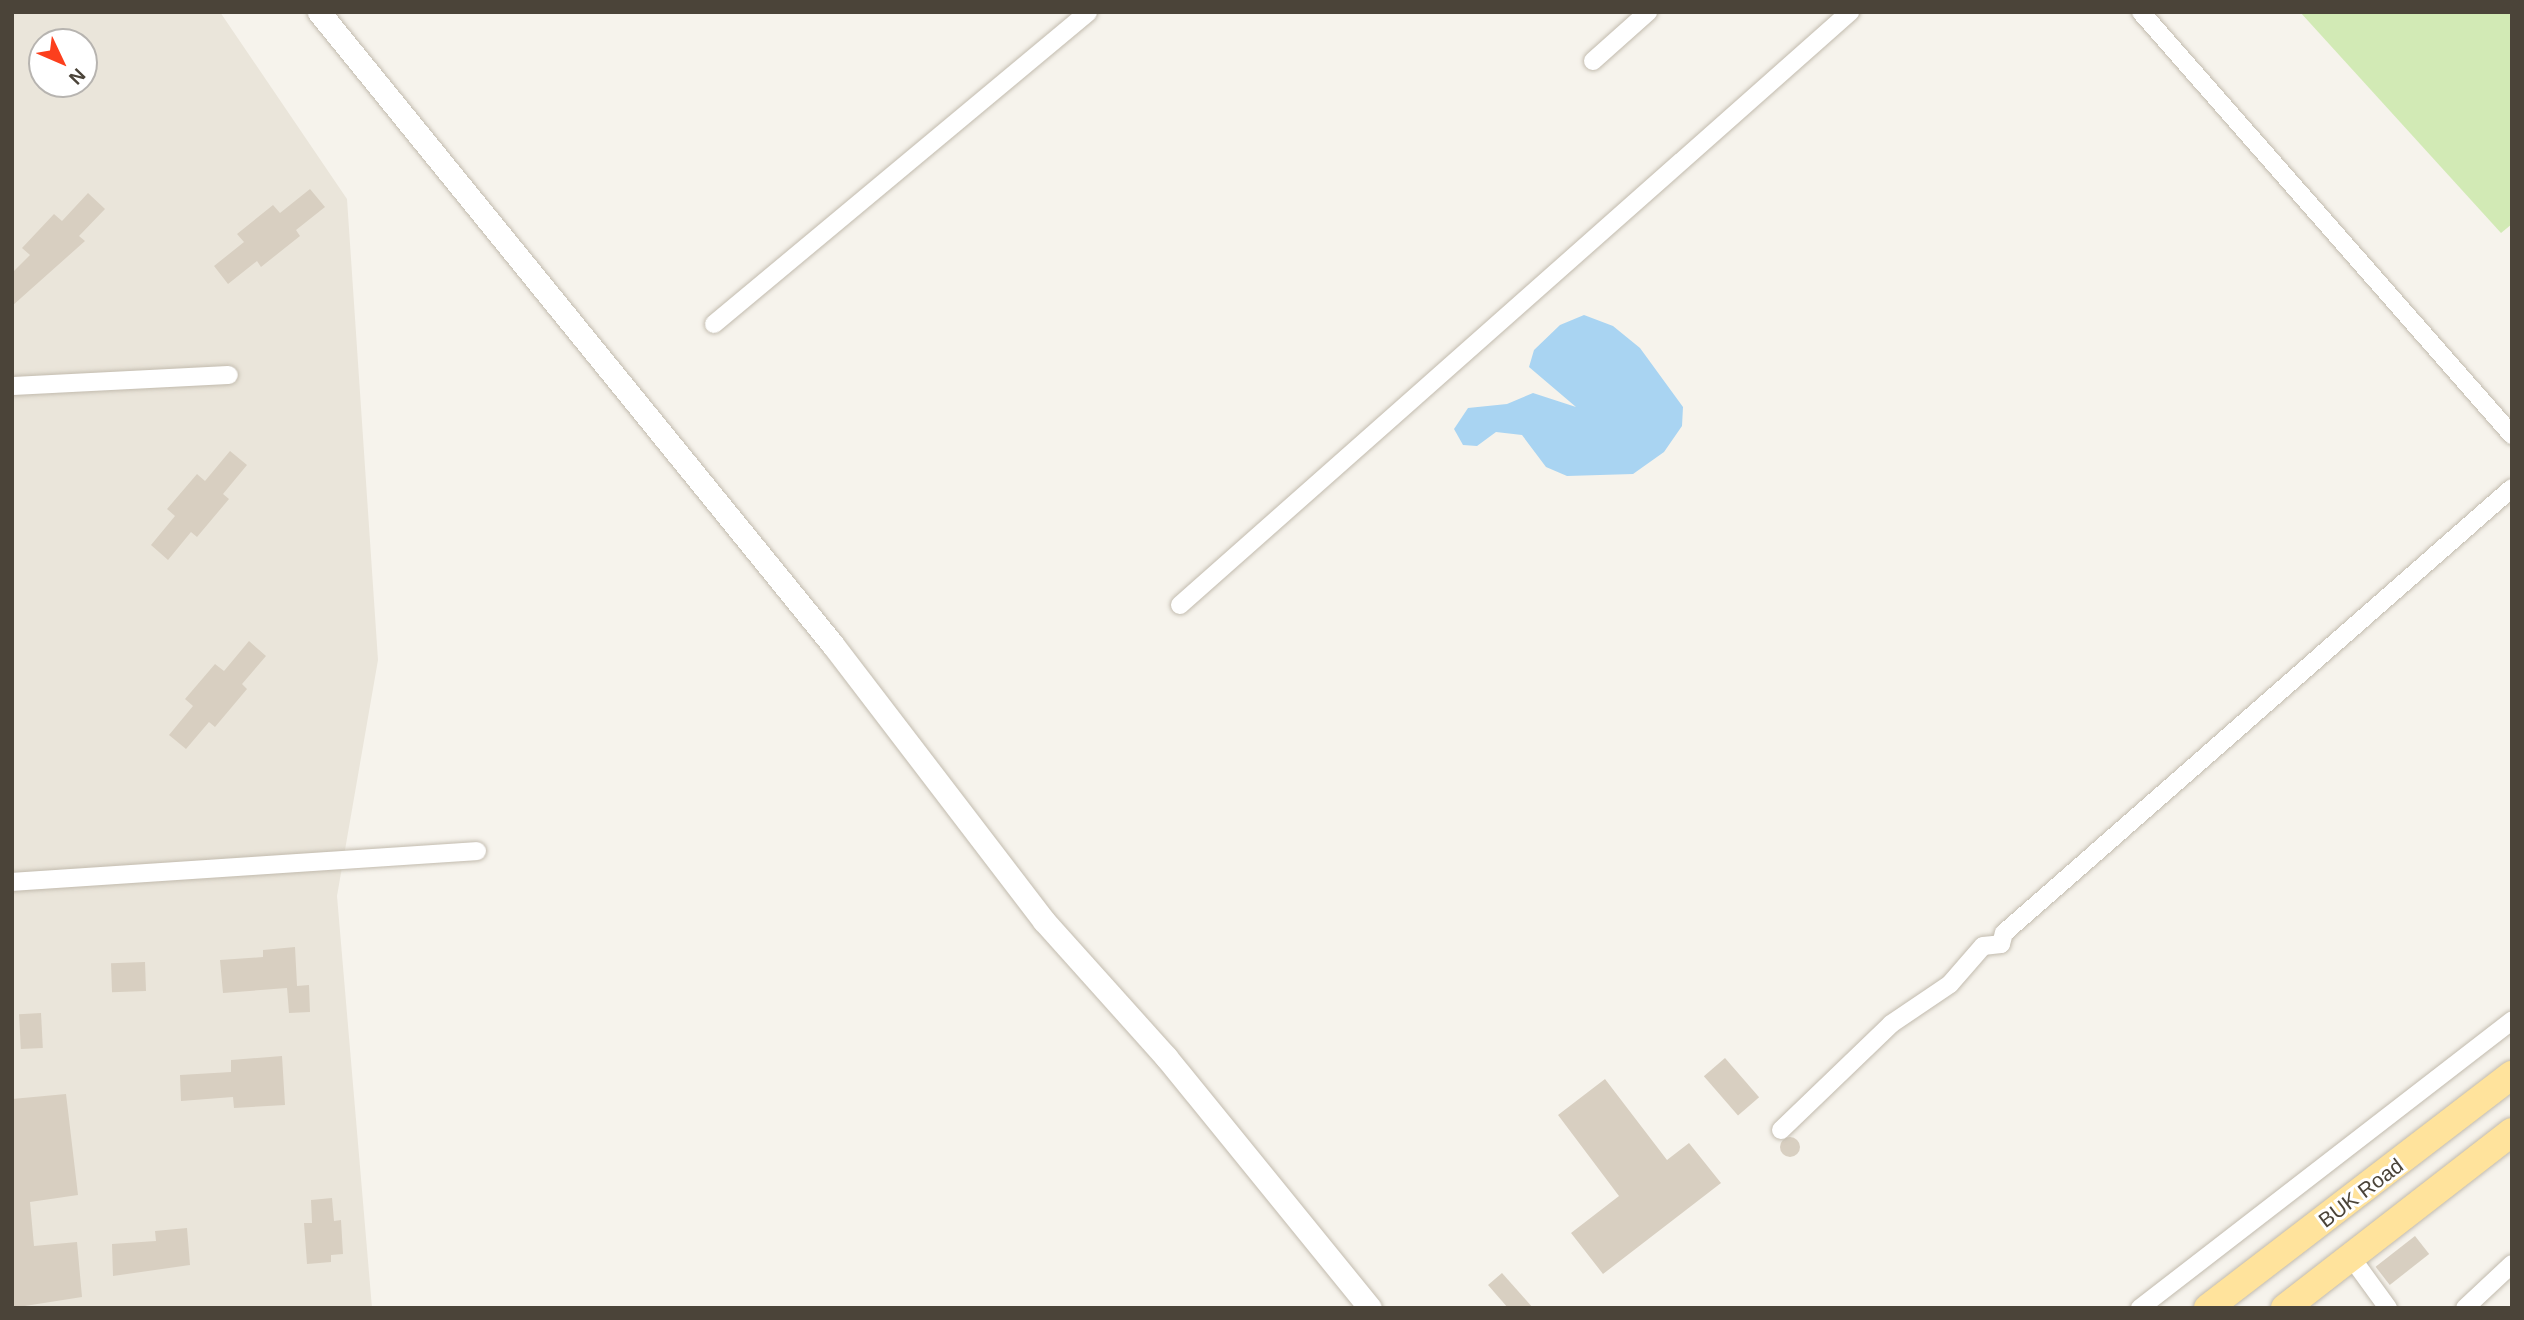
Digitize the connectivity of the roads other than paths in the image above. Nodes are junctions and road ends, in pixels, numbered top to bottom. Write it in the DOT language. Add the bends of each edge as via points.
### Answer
graph roads {
  1 [pos="318,12"];
  2 [pos="1088,12"];
  3 [pos="1648,12"];
  4 [pos="1850,12"];
  5 [pos="2141,12"];
  6 [pos="1593,61"];
  7 [pos="714,324"];
  8 [pos="229,375"];
  9 [pos="12,386"];
  10 [pos="2512,435"];
  11 [pos="2512,488"];
  12 [pos="1180,605"];
  13 [pos="477,852"];
  14 [pos="12,882"];
  15 [pos="2512,1020"];
  16 [pos="2512,1075"];
  17 [pos="1781,1130"];
  18 [pos="2512,1132"];
  19 [pos="2351,1257"];
  20 [pos="2512,1264"];
  21 [pos="1370,1308"];
  22 [pos="2140,1308"];
  23 [pos="2208,1308"];
  24 [pos="2285,1308"];
  25 [pos="2388,1308"];
  26 [pos="2465,1308"];
  1 -- 21 [label="street" via="817,624 1044,921 1166,1057"];
  2 -- 7 [label="street"];
  3 -- 6 [label="street"];
  4 -- 12 [label="street"];
  5 -- 10 [label="street"];
  8 -- 9 [label="street"];
  11 -- 17 [label="street" via="2004,933 2001,944 1983,946 1950,984 1891,1024"];
  13 -- 14 [label="street"];
  15 -- 22 [label="street"];
  16 -- 23 [label="main road, BUK Road"];
  18 -- 19 [label="main road, BUK Road"];
  19 -- 24 [label="main road, BUK Road"];
  19 -- 25 [label="street"];
  20 -- 26 [label="street"];
}
